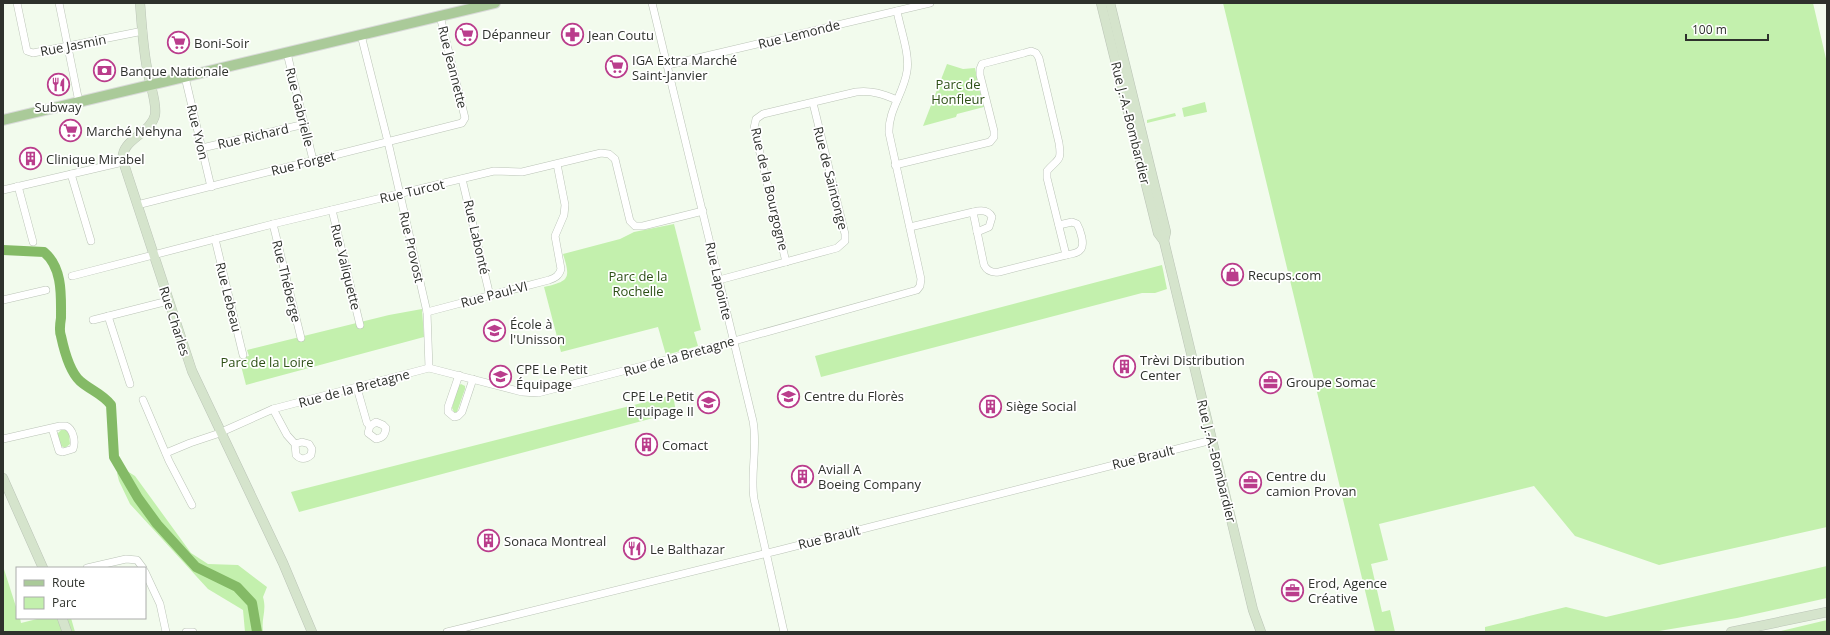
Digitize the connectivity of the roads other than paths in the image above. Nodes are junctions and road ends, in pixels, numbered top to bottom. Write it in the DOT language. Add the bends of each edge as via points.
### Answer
graph roads {
  1 [pos="17,3"];
  2 [pos="59,3"];
  3 [pos="140,3"];
  4 [pos="495,3"];
  5 [pos="652,3"];
  6 [pos="930,3"];
  7 [pos="1101,3"];
  8 [pos="1110,3"];
  9 [pos="897,11"];
  10 [pos="440,16"];
  11 [pos="143,31"];
  12 [pos="361,35"];
  13 [pos="68,46"];
  14 [pos="287,53"];
  15 [pos="668,66"];
  16 [pos="185,77"];
  17 [pos="151,86"];
  18 [pos="897,100"];
  19 [pos="79,102"];
  20 [pos="813,102"];
  21 [pos="466,118"];
  22 [pos="3,120"];
  23 [pos="304,124"];
  24 [pos="388,142"];
  25 [pos="202,148"];
  26 [pos="313,160"];
  27 [pos="123,162"];
  28 [pos="557,164"];
  29 [pos="895,165"];
  30 [pos="71,174"];
  31 [pos="462,179"];
  32 [pos="18,186"];
  33 [pos="211,187"];
  34 [pos="3,190"];
  35 [pos="400,194"];
  36 [pos="137,205"];
  37 [pos="332,210"];
  38 [pos="703,211"];
  39 [pos="972,212"];
  40 [pos="273,224"];
  41 [pos="1059,225"];
  42 [pos="910,227"];
  43 [pos="977,232"];
  44 [pos="215,239"];
  45 [pos="90,241"];
  46 [pos="1164,241"];
  47 [pos="33,242"];
  48 [pos="154,255"];
  49 [pos="1066,255"];
  50 [pos="786,262"];
  51 [pos="72,276"];
  52 [pos="719,280"];
  53 [pos="46,290"];
  54 [pos="490,296"];
  55 [pos="3,300"];
  56 [pos="168,301"];
  57 [pos="427,312"];
  58 [pos="108,316"];
  59 [pos="93,320"];
  60 [pos="360,325"];
  61 [pos="301,338"];
  62 [pos="734,340"];
  63 [pos="243,355"];
  64 [pos="429,368"];
  65 [pos="459,375"];
  66 [pos="473,379"];
  67 [pos="130,384"];
  68 [pos="357,388"];
  69 [pos="143,400"];
  70 [pos="273,409"];
  71 [pos="370,426"];
  72 [pos="52,428"];
  73 [pos="221,433"];
  74 [pos="3,439"];
  75 [pos="1212,440"];
  76 [pos="295,444"];
  77 [pos="166,454"];
  78 [pos="3,478"];
  79 [pos="192,506"];
  80 [pos="765,553"];
  81 [pos="43,567"];
  82 [pos="92,567"];
  83 [pos="142,567"];
  84 [pos="146,574"];
  85 [pos="1253,610"];
  86 [pos="1827,612"];
  87 [pos="62,619"];
  88 [pos="1761,630"];
  89 [pos="67,632"];
  90 [pos="166,632"];
  91 [pos="186,632"];
  92 [pos="194,632"];
  93 [pos="312,632"];
  94 [pos="447,632"];
  95 [pos="784,632"];
  96 [pos="1256,632"];
  97 [pos="1261,632"];
  98 [pos="1731,632"];
  1 -- 13 [label="street, Rue Jasmin" via="27,51 33,53"];
  2 -- 13 [label="street"];
  3 -- 11 [label="street"];
  4 -- 10 [label="main road"];
  5 -- 15 [label="street, Rue Lapointe"];
  6 -- 9 [label="street, Rue Lemonde"];
  7 -- 46 [label="street, Rue J.-A.-Bombardier" via="1158,233"];
  8 -- 46 [label="street, Rue J.-A.-Bombardier" via="1166,232"];
  9 -- 15 [label="street, Rue Lemonde"];
  9 -- 18 [label="street, Rue de la Bretagne" via="908,67"];
  10 -- 12 [label="main road"];
  10 -- 21 [label="street, Rue Jeannette"];
  11 -- 13 [label="street, Rue Jasmin"];
  11 -- 17 [label="street"];
  12 -- 14 [label="main road"];
  12 -- 24 [label="street, Rue Provost"];
  13 -- 19 [label="street"];
  14 -- 16 [label="main road"];
  14 -- 23 [label="street, Rue Gabrielle"];
  15 -- 38 [label="street, Rue Lapointe"];
  16 -- 17 [label="main road"];
  16 -- 25 [label="street, Rue Yvon"];
  17 -- 19 [label="main road"];
  17 -- 27 [label="street" via="154,118 147,129 126,148"];
  18 -- 20 [label="street, Rue de la Bourgogne" via="883,94 862,92"];
  18 -- 29 [label="street, Rue de la Bretagne" via="888,129"];
  19 -- 22 [label="main road"];
  20 -- 50 [label="street, Rue de Saintonge" via="845,240 838,248"];
  20 -- 50 [label="street, Rue de la Bourgogne" via="761,115 754,122"];
  21 -- 24 [label="street, Rue Forget" via="462,123"];
  23 -- 25 [label="street, Rue Richard"];
  23 -- 26 [label="street, Rue Gabrielle"];
  24 -- 26 [label="street, Rue Forget"];
  24 -- 35 [label="street, Rue Provost"];
  25 -- 33 [label="street, Rue Yvon"];
  26 -- 33 [label="street, Rue Forget"];
  27 -- 30 [label="street"];
  27 -- 36 [label="street, Rue Charles"];
  28 -- 31 [label="street, Rue Turcot" via="522,172 494,171"];
  28 -- 38 [label="street, Rue Turcot" via="601,153 612,156 617,164 630,221 635,226"];
  28 -- 54 [label="street, Rue Paul-VI" via="565,205 556,236 560,274 549,280"];
  29 -- 41 [label="street" via="990,142 994,137 994,131 982,91 982,64 1030,51 1036,53 1061,155 1047,172"];
  29 -- 42 [label="street, Rue de la Bretagne"];
  30 -- 32 [label="street"];
  30 -- 45 [label="street"];
  31 -- 35 [label="street, Rue Turcot"];
  31 -- 54 [label="street, Rue Labonté"];
  32 -- 34 [label="street"];
  32 -- 47 [label="street"];
  33 -- 36 [label="street, Rue Forget"];
  35 -- 37 [label="street, Rue Turcot"];
  35 -- 57 [label="street, Rue Provost"];
  36 -- 48 [label="street, Rue Charles"];
  37 -- 40 [label="street, Rue Turcot"];
  37 -- 60 [label="street, Rue Valiquette"];
  38 -- 52 [label="street, Rue Lapointe"];
  39 -- 42 [label="street"];
  39 -- 43 [label="street"];
  39 -- 43 [label="street" via="984,211 992,217 988,227"];
  40 -- 44 [label="street, Rue Turcot"];
  40 -- 61 [label="street, Rue Théberge"];
  41 -- 49 [label="street"];
  41 -- 49 [label="street" via="1072,222 1077,224 1083,244 1082,249"];
  42 -- 62 [label="street, Rue de la Bretagne" via="922,281 917,290"];
  43 -- 49 [label="street" via="984,265 992,272"];
  44 -- 48 [label="street, Rue Turcot"];
  44 -- 63 [label="street, Rue Lebeau"];
  46 -- 75 [label="street, Rue J.-A.-Bombardier"];
  48 -- 51 [label="street, Rue Turcot"];
  48 -- 56 [label="street, Rue Charles"];
  50 -- 52 [label="street, Rue de Saintonge"];
  52 -- 62 [label="street, Rue Lapointe"];
  53 -- 55 [label="street"];
  54 -- 57 [label="street, Rue Paul-VI"];
  56 -- 58 [label="street"];
  56 -- 73 [label="street, Rue Charles" via="192,371"];
  57 -- 64 [label="street, Rue Provost"];
  58 -- 59 [label="street"];
  58 -- 67 [label="street"];
  62 -- 66 [label="street, Rue de la Bretagne" via="538,393 522,392"];
  62 -- 80 [label="street, Rue Lapointe" via="754,429 753,495"];
  64 -- 65 [label="street, Rue de la Bretagne"];
  64 -- 68 [label="street, Rue de la Bretagne"];
  65 -- 66 [label="street, Rue de la Bretagne"];
  65 -- 66 [label="street" via="448,407 448,412 454,417 462,412"];
  68 -- 70 [label="street, Rue de la Bretagne"];
  68 -- 71 [label="street"];
  69 -- 77 [label="street"];
  70 -- 73 [label="street, Rue de la Bretagne"];
  70 -- 76 [label="street"];
  72 -- 74 [label="street"];
  73 -- 77 [label="street, Rue de la Bretagne"];
  73 -- 93 [label="street, Rue Charles" via="280,557"];
  75 -- 80 [label="street, Rue Brault"];
  75 -- 85 [label="street, Rue J.-A.-Bombardier"];
  77 -- 79 [label="street"];
  78 -- 81 [label="street"];
  80 -- 94 [label="street, Rue Brault"];
  80 -- 95 [label="street, Rue Lapointe"];
  82 -- 83 [label="street" via="132,558 139,561"];
  84 -- 90 [label="street" via="160,604"];
  85 -- 96 [label="street, Rue J.-A.-Bombardier"];
  85 -- 97 [label="street, Rue J.-A.-Bombardier"];
  86 -- 88 [label="street"];
  87 -- 89 [label="street"];
  88 -- 98 [label="street"];
  91 -- 92 [label="street"];
}
